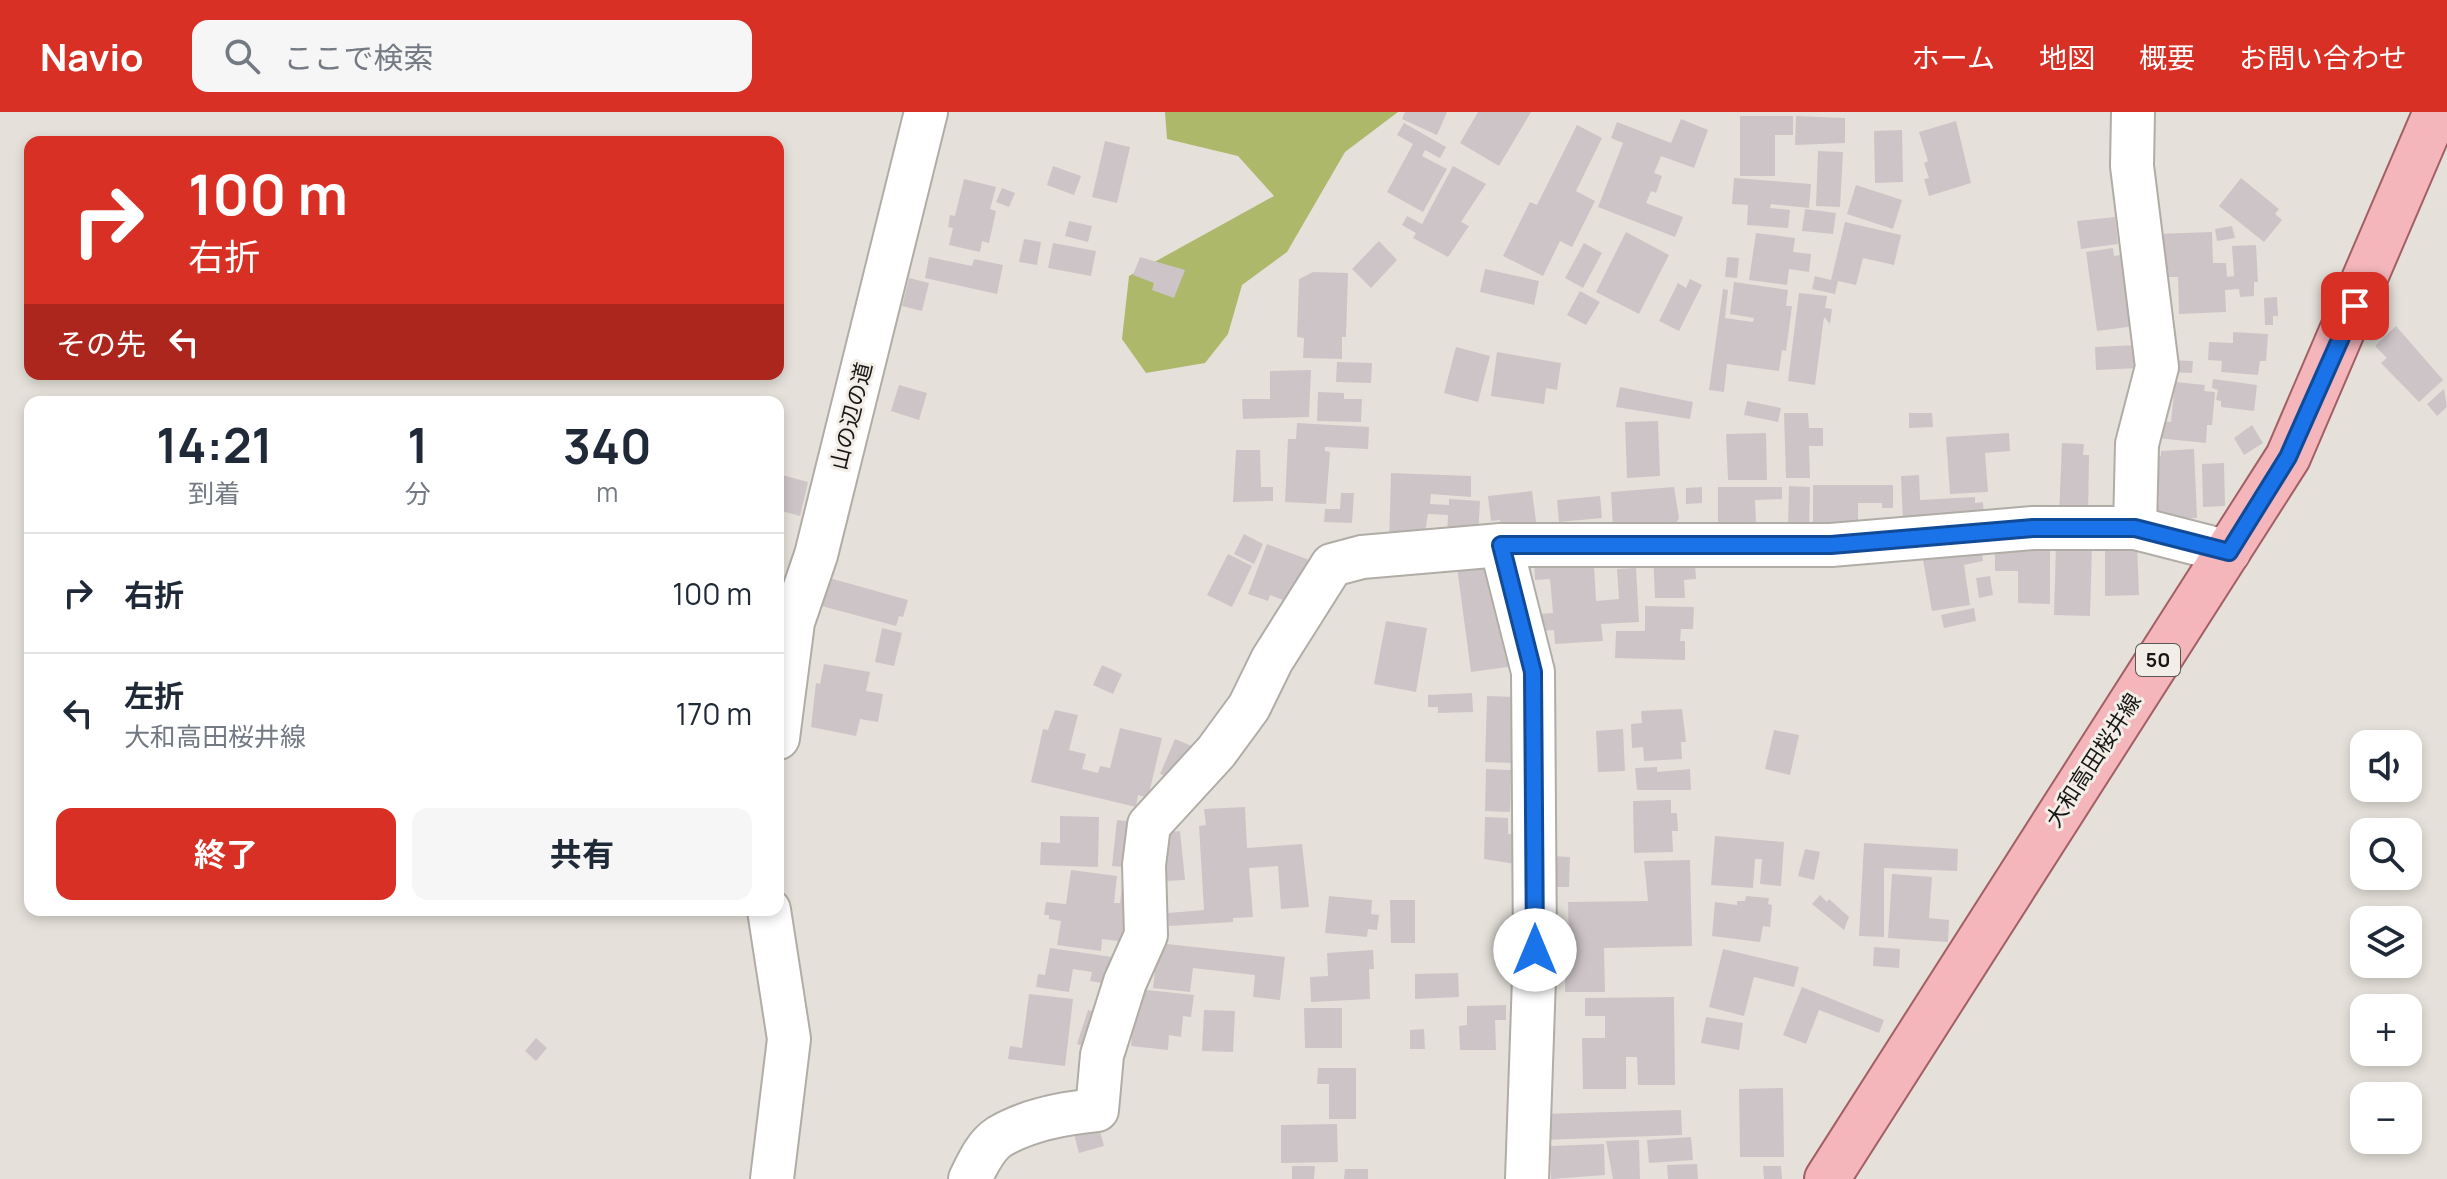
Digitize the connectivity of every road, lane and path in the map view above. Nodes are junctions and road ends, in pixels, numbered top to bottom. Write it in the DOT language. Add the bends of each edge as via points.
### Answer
graph roads {
  1 [pos="926,112"];
  2 [pos="2133,112"];
  3 [pos="2436,112"];
  4 [pos="2135,528"];
  5 [pos="1501,545"];
  6 [pos="2229,552"];
  7 [pos="784,691"];
  8 [pos="770,916"];
  9 [pos="772,1179"];
  10 [pos="970,1179"];
  11 [pos="1527,1179"];
  12 [pos="1827,1179"];
  1 -- 7 [label="street, 山の辺の道" via="816,555 793,622"];
  2 -- 4 [label="street" via="2132,166 2157,367 2137,444"];
  3 -- 6 [label="main road, 大和高田桜井線 / 50" via="2288,457"];
  4 -- 5 [label="street" via="2033,528 1831,545"];
  4 -- 6 [label="street"];
  5 -- 10 [label="street" via="1362,557 1332,565 1249,707 1149,825 1146,935 1102,1055 1097,1110 1062,1114 997,1138"];
  5 -- 11 [label="street" via="1533,672 1535,950"];
  6 -- 12 [label="main road, 大和高田桜井線 / 50"];
  8 -- 9 [label="street" via="789,1039"];
}
